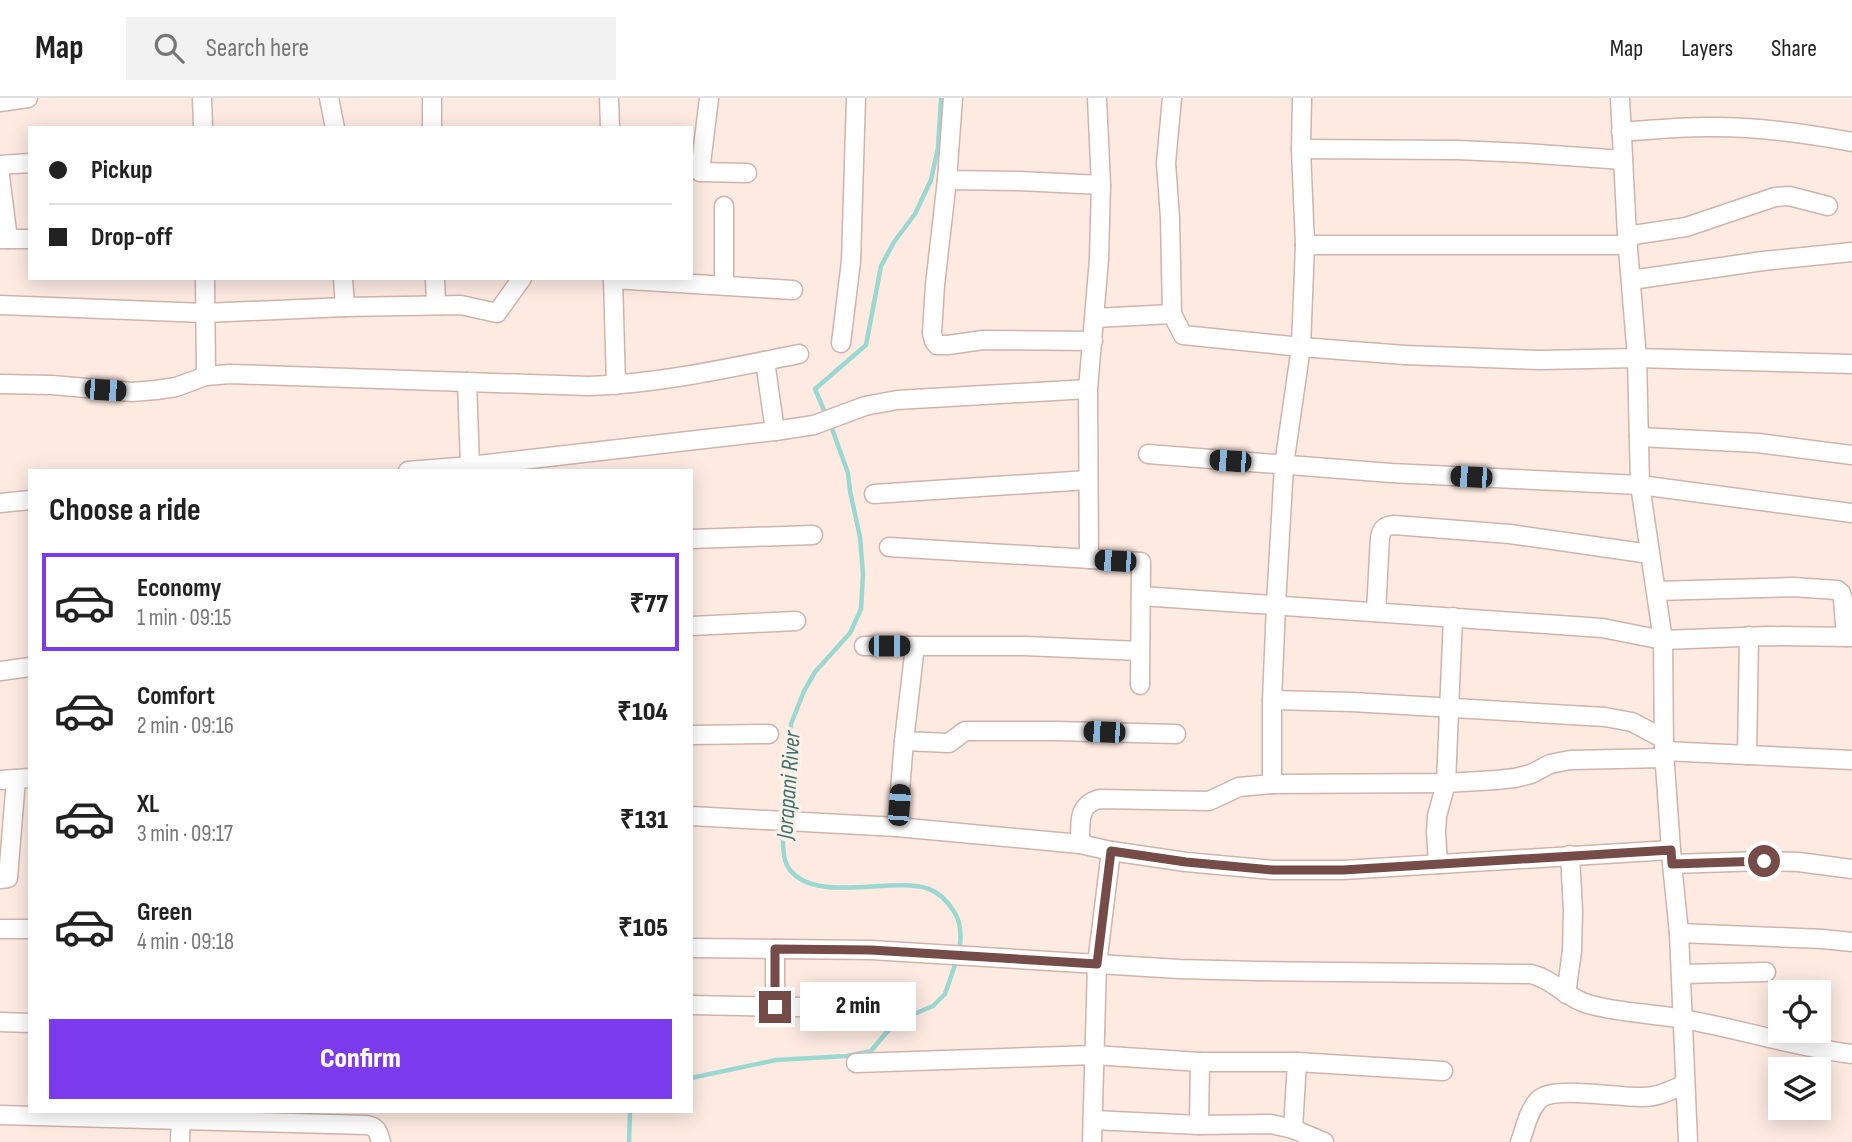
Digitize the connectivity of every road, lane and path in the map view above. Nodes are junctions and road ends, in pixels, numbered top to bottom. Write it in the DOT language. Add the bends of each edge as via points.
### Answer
graph roads {
  1 [pos="28,98"];
  2 [pos="202,98"];
  3 [pos="329,98"];
  4 [pos="432,98"];
  5 [pos="610,98"];
  6 [pos="709,98"];
  7 [pos="856,98"];
  8 [pos="953,98"];
  9 [pos="1097,98"];
  10 [pos="1172,98"];
  11 [pos="1302,98"];
  12 [pos="1620,98"];
  13 [pos="0,102"];
  14 [pos="203,126"];
  15 [pos="335,126"];
  16 [pos="432,126"];
  17 [pos="610,126"];
  18 [pos="1621,132"];
  19 [pos="1852,142"];
  20 [pos="1301,149"];
  21 [pos="1623,160"];
  22 [pos="28,163"];
  23 [pos="0,165"];
  24 [pos="747,173"];
  25 [pos="0,176"];
  26 [pos="947,180"];
  27 [pos="1101,185"];
  28 [pos="724,206"];
  29 [pos="1828,206"];
  30 [pos="4,239"];
  31 [pos="28,240"];
  32 [pos="1628,241"];
  33 [pos="1305,245"];
  34 [pos="1852,252"];
  35 [pos="205,280"];
  36 [pos="343,280"];
  37 [pos="435,280"];
  38 [pos="521,280"];
  39 [pos="613,280"];
  40 [pos="632,280"];
  41 [pos="1630,280"];
  42 [pos="724,285"];
  43 [pos="793,289"];
  44 [pos="436,305"];
  45 [pos="0,306"];
  46 [pos="345,307"];
  47 [pos="205,313"];
  48 [pos="1172,314"];
  49 [pos="1095,318"];
  50 [pos="1093,341"];
  51 [pos="841,343"];
  52 [pos="1301,347"];
  53 [pos="799,354"];
  54 [pos="1637,358"];
  55 [pos="765,361"];
  56 [pos="1852,364"];
  57 [pos="206,376"];
  58 [pos="467,382"];
  59 [pos="0,384"];
  60 [pos="616,385"];
  61 [pos="1088,389"];
  62 [pos="775,431"];
  63 [pos="1639,437"];
  64 [pos="1148,454"];
  65 [pos="1852,454"];
  66 [pos="1284,465"];
  67 [pos="470,466"];
  68 [pos="433,469"];
  69 [pos="1087,480"];
  70 [pos="1640,485"];
  71 [pos="874,494"];
  72 [pos="28,500"];
  73 [pos="0,503"];
  74 [pos="1852,513"];
  75 [pos="813,535"];
  76 [pos="693,539"];
  77 [pos="889,547"];
  78 [pos="1650,554"];
  79 [pos="1089,559"];
  80 [pos="1656,592"];
  81 [pos="1141,596"];
  82 [pos="1276,605"];
  83 [pos="1376,612"];
  84 [pos="1453,617"];
  85 [pos="796,621"];
  86 [pos="693,626"];
  87 [pos="1749,636"];
  88 [pos="1849,637"];
  89 [pos="1663,640"];
  90 [pos="864,646"];
  91 [pos="915,646"];
  92 [pos="1140,651"];
  93 [pos="28,667"];
  94 [pos="0,671"];
  95 [pos="1140,685"];
  96 [pos="1272,700"];
  97 [pos="1448,708"];
  98 [pos="769,734"];
  99 [pos="1176,734"];
  100 [pos="693,735"];
  101 [pos="904,741"];
  102 [pos="1664,749"];
  103 [pos="1746,755"];
  104 [pos="1852,760"];
  105 [pos="15,779"];
  106 [pos="1446,783"];
  107 [pos="1272,784"];
  108 [pos="693,816"];
  109 [pos="897,827"];
  110 [pos="1080,844"];
  111 [pos="1111,851"];
  112 [pos="1570,855"];
  113 [pos="1671,857"];
  114 [pos="1438,864"];
  115 [pos="1852,869"];
  116 [pos="0,879"];
  117 [pos="0,929"];
  118 [pos="28,929"];
  119 [pos="1679,933"];
  120 [pos="1852,942"];
  121 [pos="693,948"];
  122 [pos="775,949"];
  123 [pos="1097,964"];
  124 [pos="1766,972"];
  125 [pos="1681,974"];
  126 [pos="1566,994"];
  127 [pos="693,1005"];
  128 [pos="775,1007"];
  129 [pos="898,1009"];
  130 [pos="1684,1019"];
  131 [pos="0,1022"];
  132 [pos="28,1023"];
  133 [pos="1852,1054"];
  134 [pos="1094,1055"];
  135 [pos="1200,1062"];
  136 [pos="1297,1062"];
  137 [pos="856,1063"];
  138 [pos="1443,1071"];
  139 [pos="1685,1084"];
  140 [pos="0,1115"];
  141 [pos="181,1116"];
  142 [pos="1093,1120"];
  143 [pos="1199,1125"];
  144 [pos="1293,1129"];
  145 [pos="180,1142"];
  146 [pos="381,1142"];
  147 [pos="1092,1142"];
  148 [pos="1324,1142"];
  149 [pos="1520,1142"];
  150 [pos="1688,1142"];
  1 -- 13 [label="street"];
  2 -- 14 [label="street"];
  3 -- 15 [label="street"];
  4 -- 16 [label="street"];
  5 -- 17 [label="street"];
  6 -- 24 [label="street" via="700,172"];
  7 -- 51 [label="street" via="851,261"];
  8 -- 26 [label="street"];
  9 -- 27 [label="street"];
  10 -- 48 [label="street" via="1166,163"];
  11 -- 20 [label="street"];
  12 -- 18 [label="street"];
  18 -- 19 [label="street" via="1746,128"];
  18 -- 21 [label="street"];
  20 -- 21 [label="street" via="1457,150"];
  20 -- 33 [label="street"];
  21 -- 32 [label="street"];
  22 -- 23 [label="street"];
  25 -- 30 [label="street"];
  26 -- 27 [label="street"];
  26 -- 50 [label="street" via="932,333 937,345 983,340"];
  27 -- 49 [label="street"];
  28 -- 42 [label="street"];
  29 -- 32 [label="street" via="1775,197"];
  30 -- 31 [label="street"];
  32 -- 33 [label="street"];
  32 -- 41 [label="street"];
  33 -- 52 [label="street"];
  34 -- 41 [label="street"];
  35 -- 47 [label="street"];
  36 -- 46 [label="street"];
  37 -- 44 [label="street"];
  38 -- 44 [label="street" via="497,313"];
  39 -- 60 [label="street"];
  40 -- 42 [label="street"];
  41 -- 54 [label="street"];
  42 -- 43 [label="street"];
  44 -- 46 [label="street"];
  45 -- 47 [label="street"];
  46 -- 47 [label="street"];
  47 -- 57 [label="street"];
  48 -- 49 [label="street"];
  48 -- 52 [label="street" via="1183,335"];
  49 -- 50 [label="street"];
  50 -- 61 [label="street"];
  52 -- 54 [label="street" via="1527,359"];
  52 -- 66 [label="street"];
  53 -- 55 [label="street"];
  54 -- 56 [label="street"];
  54 -- 63 [label="street"];
  55 -- 60 [label="street"];
  55 -- 62 [label="street"];
  57 -- 58 [label="street"];
  57 -- 59 [label="street" via="176,387 132,392"];
  58 -- 60 [label="street"];
  58 -- 67 [label="street"];
  61 -- 62 [label="street" via="897,400 814,425"];
  61 -- 69 [label="street"];
  62 -- 67 [label="street"];
  63 -- 65 [label="street" via="1748,442"];
  63 -- 70 [label="street"];
  64 -- 66 [label="street"];
  66 -- 70 [label="street"];
  66 -- 82 [label="street"];
  67 -- 68 [label="street"];
  69 -- 71 [label="street"];
  69 -- 79 [label="street"];
  70 -- 74 [label="street"];
  70 -- 78 [label="street"];
  72 -- 73 [label="street"];
  75 -- 76 [label="street"];
  77 -- 79 [label="street"];
  78 -- 80 [label="street"];
  78 -- 83 [label="street" via="1510,534 1386,526 1380,537"];
  79 -- 81 [label="street" via="1141,562"];
  80 -- 88 [label="street" via="1838,590"];
  80 -- 89 [label="street"];
  81 -- 82 [label="street"];
  81 -- 92 [label="street"];
  82 -- 83 [label="street"];
  82 -- 96 [label="street"];
  83 -- 84 [label="street"];
  84 -- 89 [label="street" via="1610,629"];
  84 -- 97 [label="street"];
  85 -- 86 [label="street"];
  87 -- 88 [label="street"];
  87 -- 89 [label="street"];
  87 -- 103 [label="street"];
  89 -- 102 [label="street"];
  90 -- 91 [label="street"];
  91 -- 92 [label="street"];
  91 -- 101 [label="street"];
  92 -- 95 [label="street"];
  93 -- 94 [label="street"];
  96 -- 97 [label="street"];
  96 -- 107 [label="street"];
  97 -- 102 [label="street" via="1620,719 1642,726"];
  97 -- 106 [label="street"];
  98 -- 100 [label="street"];
  99 -- 101 [label="street" via="965,731 949,743"];
  101 -- 109 [label="street"];
  102 -- 103 [label="street"];
  102 -- 106 [label="street" via="1570,760 1515,778"];
  102 -- 113 [label="street"];
  103 -- 104 [label="street"];
  105 -- 116 [label="street" via="8,878"];
  106 -- 107 [label="street"];
  106 -- 114 [label="street" via="1437,824"];
  107 -- 110 [label="street" via="1239,787 1209,801 1089,802 1081,816"];
  108 -- 109 [label="street"];
  109 -- 110 [label="street"];
  110 -- 111 [label="street"];
  111 -- 114 [label="street" via="1273,870"];
  111 -- 123 [label="street"];
  112 -- 113 [label="street"];
  112 -- 114 [label="street"];
  112 -- 126 [label="street" via="1572,951"];
  113 -- 115 [label="street"];
  113 -- 119 [label="street"];
  117 -- 118 [label="street"];
  119 -- 120 [label="street"];
  119 -- 125 [label="street"];
  121 -- 122 [label="street"];
  122 -- 123 [label="street"];
  122 -- 128 [label="street"];
  123 -- 126 [label="street" via="1531,974 1544,977"];
  123 -- 134 [label="street"];
  124 -- 125 [label="street"];
  125 -- 130 [label="street"];
  126 -- 130 [label="street" via="1586,1004"];
  127 -- 128 [label="street"];
  128 -- 129 [label="street"];
  130 -- 133 [label="street"];
  130 -- 139 [label="street"];
  131 -- 132 [label="street"];
  134 -- 135 [label="street"];
  134 -- 137 [label="street"];
  134 -- 142 [label="street"];
  135 -- 136 [label="street"];
  135 -- 143 [label="street"];
  136 -- 138 [label="street"];
  136 -- 144 [label="street"];
  139 -- 149 [label="street" via="1645,1097 1556,1093 1541,1097"];
  139 -- 150 [label="street"];
  140 -- 141 [label="street"];
  141 -- 145 [label="street"];
  141 -- 146 [label="street" via="367,1125 374,1126"];
  142 -- 143 [label="street"];
  142 -- 147 [label="street"];
  143 -- 144 [label="street" via="1271,1124"];
  144 -- 148 [label="street"];
}
